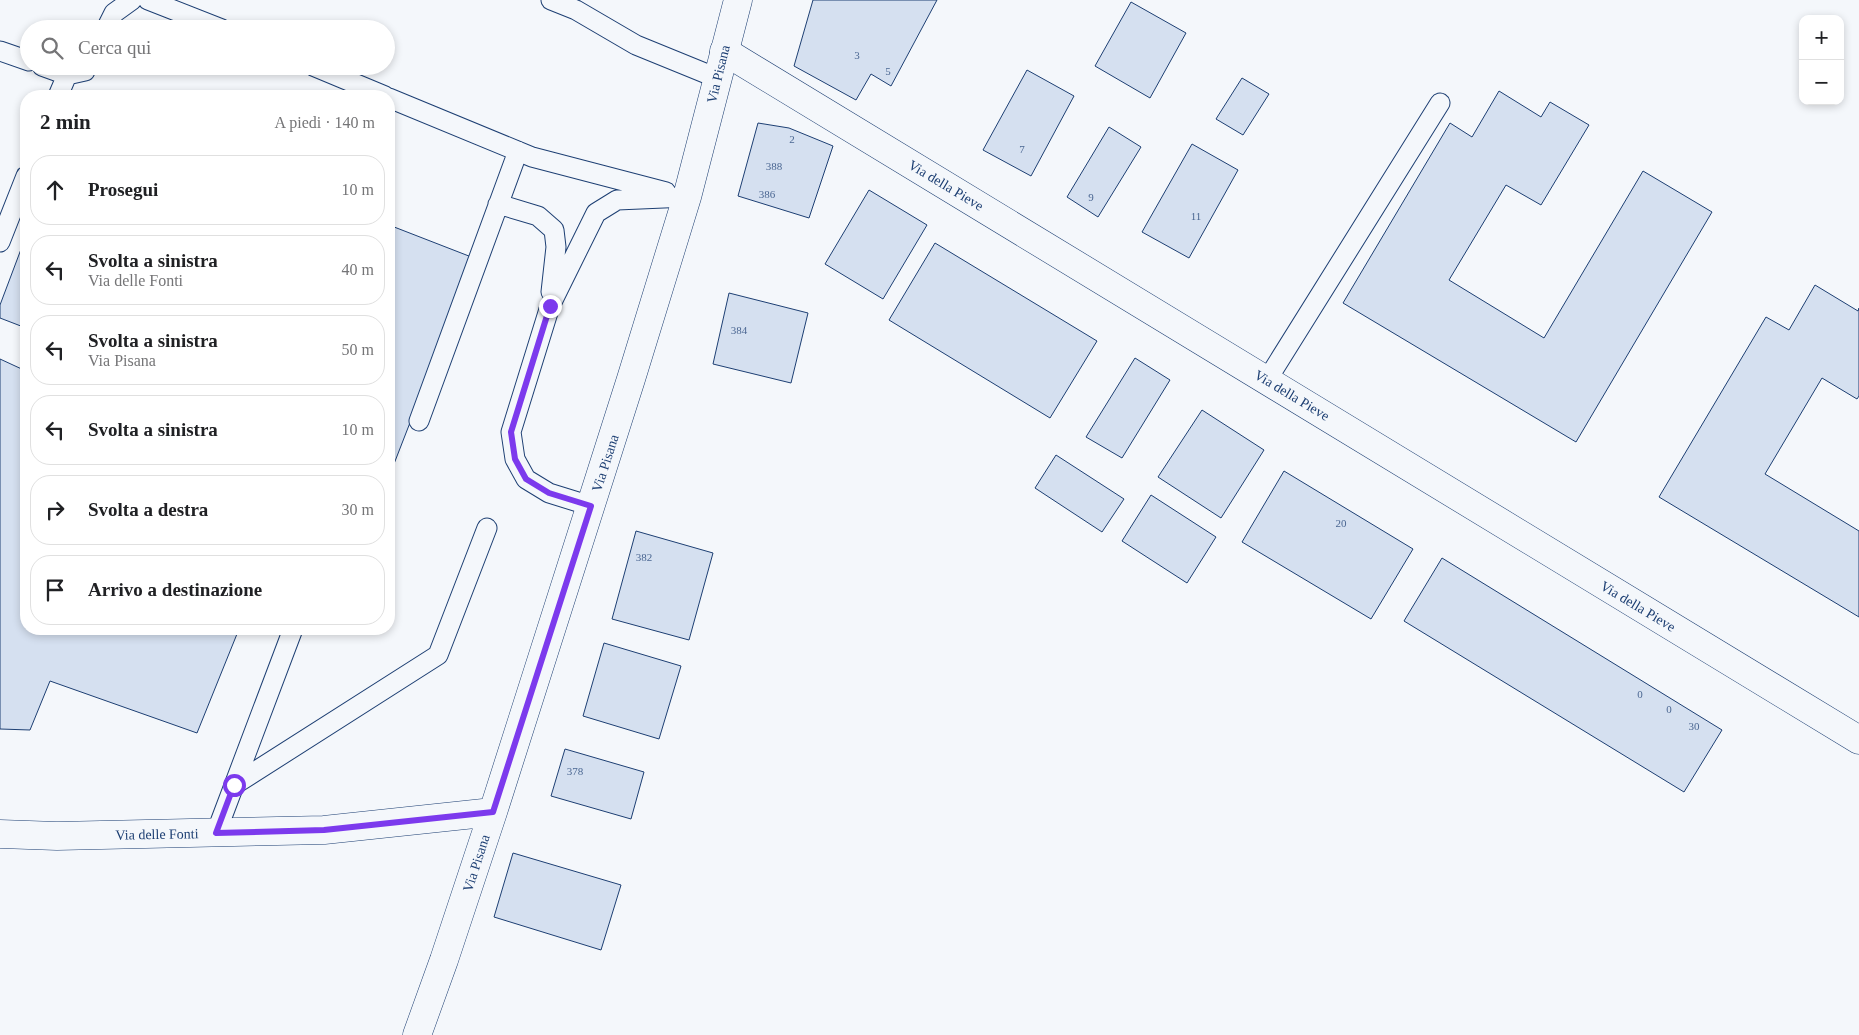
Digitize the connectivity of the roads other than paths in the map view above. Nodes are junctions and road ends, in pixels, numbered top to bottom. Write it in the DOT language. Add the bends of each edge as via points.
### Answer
graph roads {
  1 [pos="132,0"];
  2 [pos="148,0"];
  3 [pos="551,0"];
  4 [pos="738,0"];
  5 [pos="110,20"];
  6 [pos="199,20"];
  7 [pos="0,51"];
  8 [pos="724,51"];
  9 [pos="20,58"];
  10 [pos="67,75"];
  11 [pos="334,75"];
  12 [pos="717,78"];
  13 [pos="61,90"];
  14 [pos="370,90"];
  15 [pos="395,100"];
  16 [pos="1440,103"];
  17 [pos="518,151"];
  18 [pos="20,191"];
  19 [pos="687,197"];
  20 [pos="498,204"];
  21 [pos="0,242"];
  22 [pos="550,306"];
  23 [pos="1267,380"];
  24 [pos="419,421"];
  25 [pos="591,506"];
  26 [pos="487,528"];
  27 [pos="291,635"];
  28 [pos="1858,736"];
  29 [pos="234,785"];
  30 [pos="493,812"];
  31 [pos="216,833"];
  32 [pos="0,834"];
  33 [pos="417,1035"];
  1 -- 5 [label="lane" via="114,13"];
  2 -- 6 [label="lane"];
  3 -- 12 [label="lane" via="576,10 636,45"];
  4 -- 8 [label="street, Via Pisana"];
  7 -- 9 [label="lane"];
  8 -- 12 [label="street, Via Pisana"];
  8 -- 23 [label="street, Via della Pieve"];
  10 -- 13 [label="lane"];
  11 -- 14 [label="lane"];
  12 -- 19 [label="street, Via Pisana"];
  15 -- 17 [label="lane"];
  16 -- 23 [label="lane"];
  17 -- 19 [label="lane"];
  17 -- 20 [label="lane"];
  18 -- 21 [label="lane"];
  19 -- 22 [label="lane" via="617,200 596,213"];
  19 -- 25 [label="street, Via Pisana"];
  20 -- 22 [label="lane" via="538,216 554,230 556,247"];
  20 -- 24 [label="lane"];
  22 -- 25 [label="lane" via="511,432 515,459 526,479 549,493"];
  23 -- 28 [label="street, Via della Pieve"];
  25 -- 30 [label="street, Via Pisana"];
  26 -- 29 [label="lane" via="438,655"];
  27 -- 29 [label="lane"];
  29 -- 31 [label="lane"];
  30 -- 31 [label="street, Via delle Fonti" via="324,830"];
  30 -- 33 [label="street, Via Pisana"];
  31 -- 32 [label="street, Via delle Fonti"];
}
